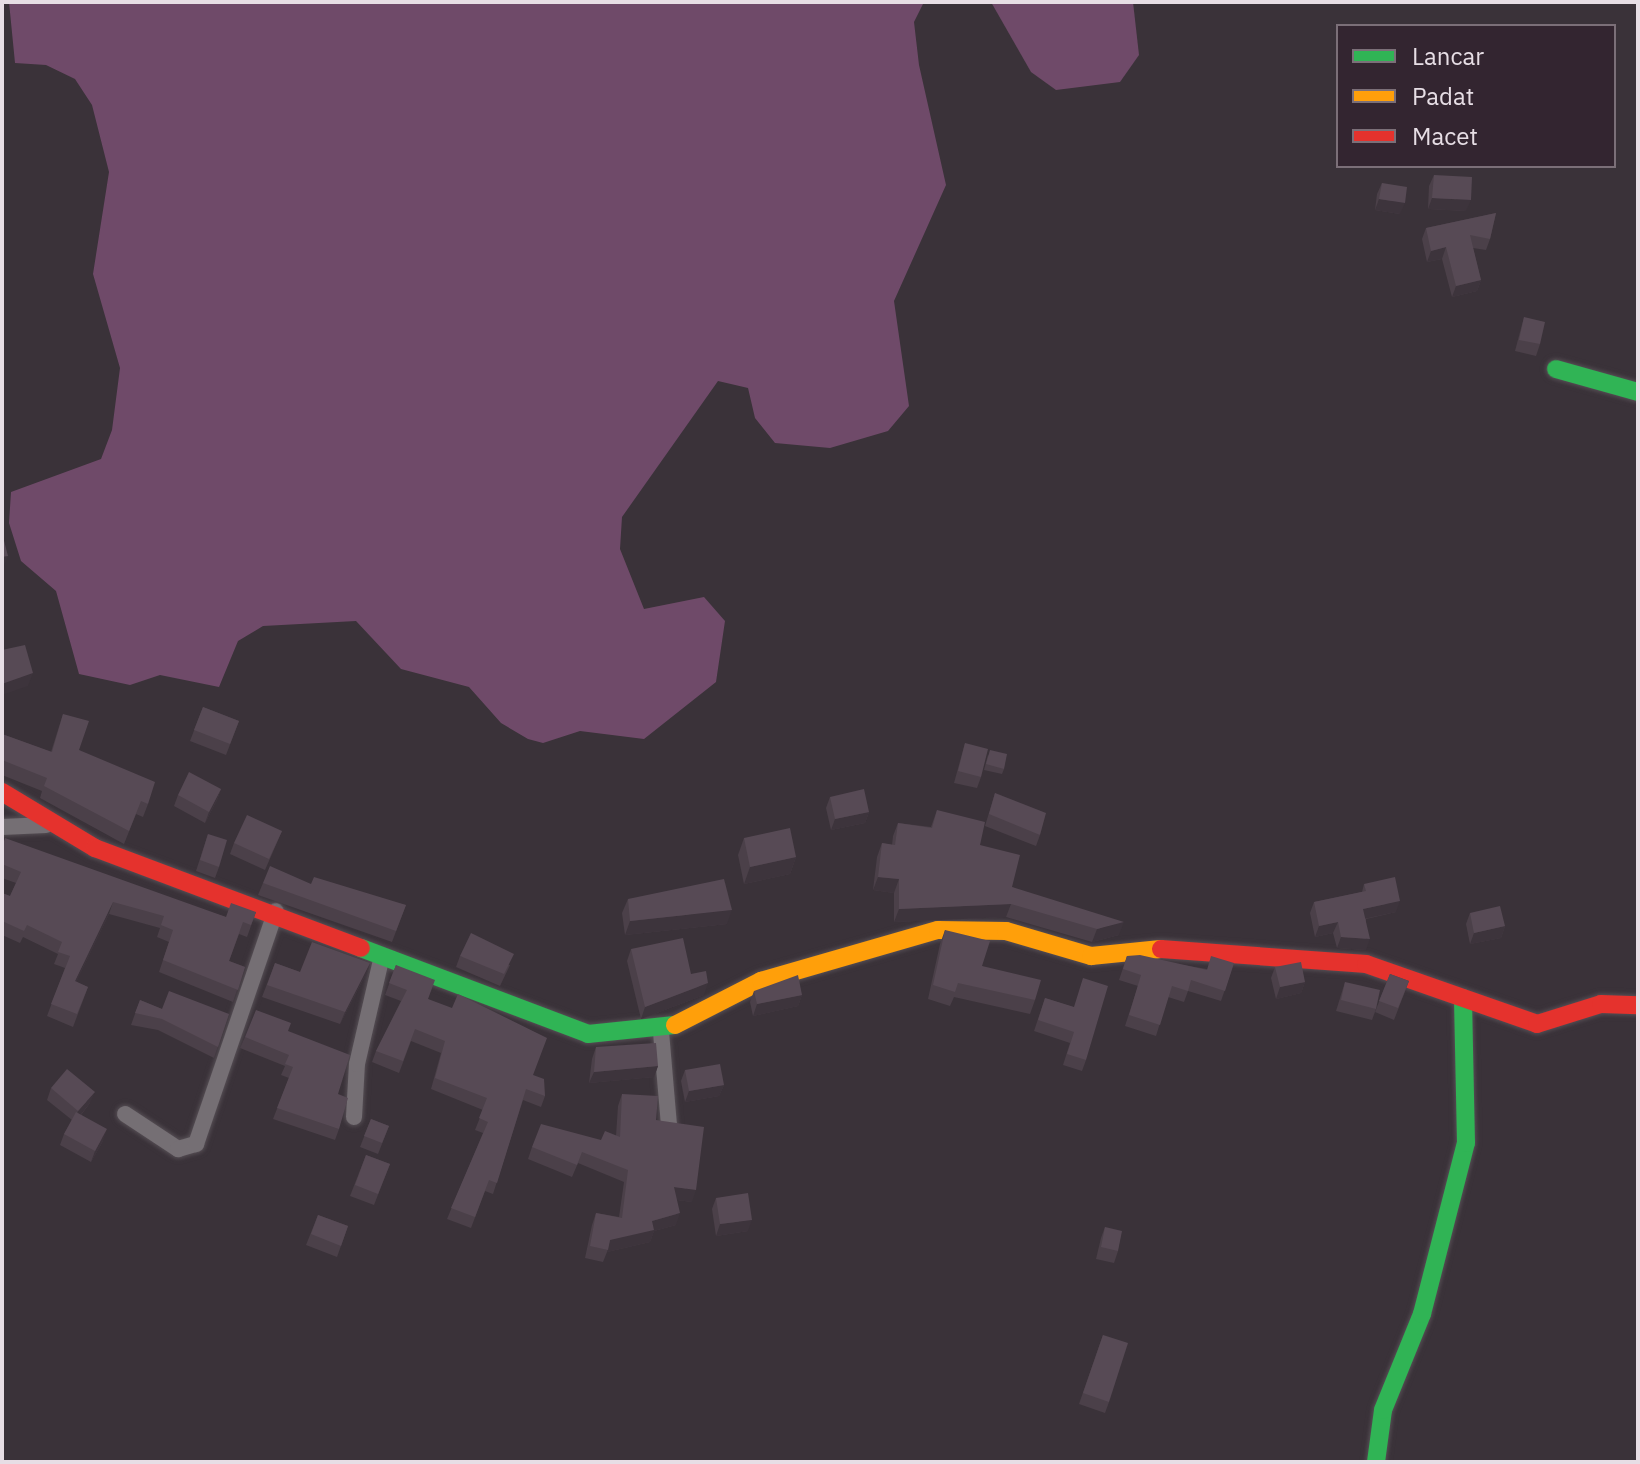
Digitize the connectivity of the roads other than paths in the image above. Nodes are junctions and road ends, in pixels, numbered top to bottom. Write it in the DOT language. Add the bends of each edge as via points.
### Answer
graph roads {
  1 [pos="1556,369"];
  2 [pos="1638,392"];
  3 [pos="2,792"];
  4 [pos="46,825"];
  5 [pos="2,827"];
  6 [pos="276,911"];
  7 [pos="381,960"];
  8 [pos="1463,998"];
  9 [pos="1638,1005"];
  10 [pos="661,1032"];
  11 [pos="125,1114"];
  12 [pos="354,1117"];
  13 [pos="669,1126"];
  14 [pos="1376,1462"];
  1 -- 2 [label="street"];
  3 -- 4 [label="street"];
  4 -- 5 [label="street"];
  4 -- 6 [label="street"];
  6 -- 7 [label="street"];
  6 -- 11 [label="street" via="196,1144 178,1149"];
  7 -- 10 [label="street" via="562,1028 616,1037"];
  7 -- 12 [label="street" via="357,1064"];
  8 -- 9 [label="street" via="1537,1024 1601,1004"];
  8 -- 10 [label="street" via="1366,964 1161,949 1091,956 1006,931 938,930 761,981"];
  8 -- 14 [label="street" via="1466,1143 1422,1314 1386,1400"];
  10 -- 13 [label="street"];
}
